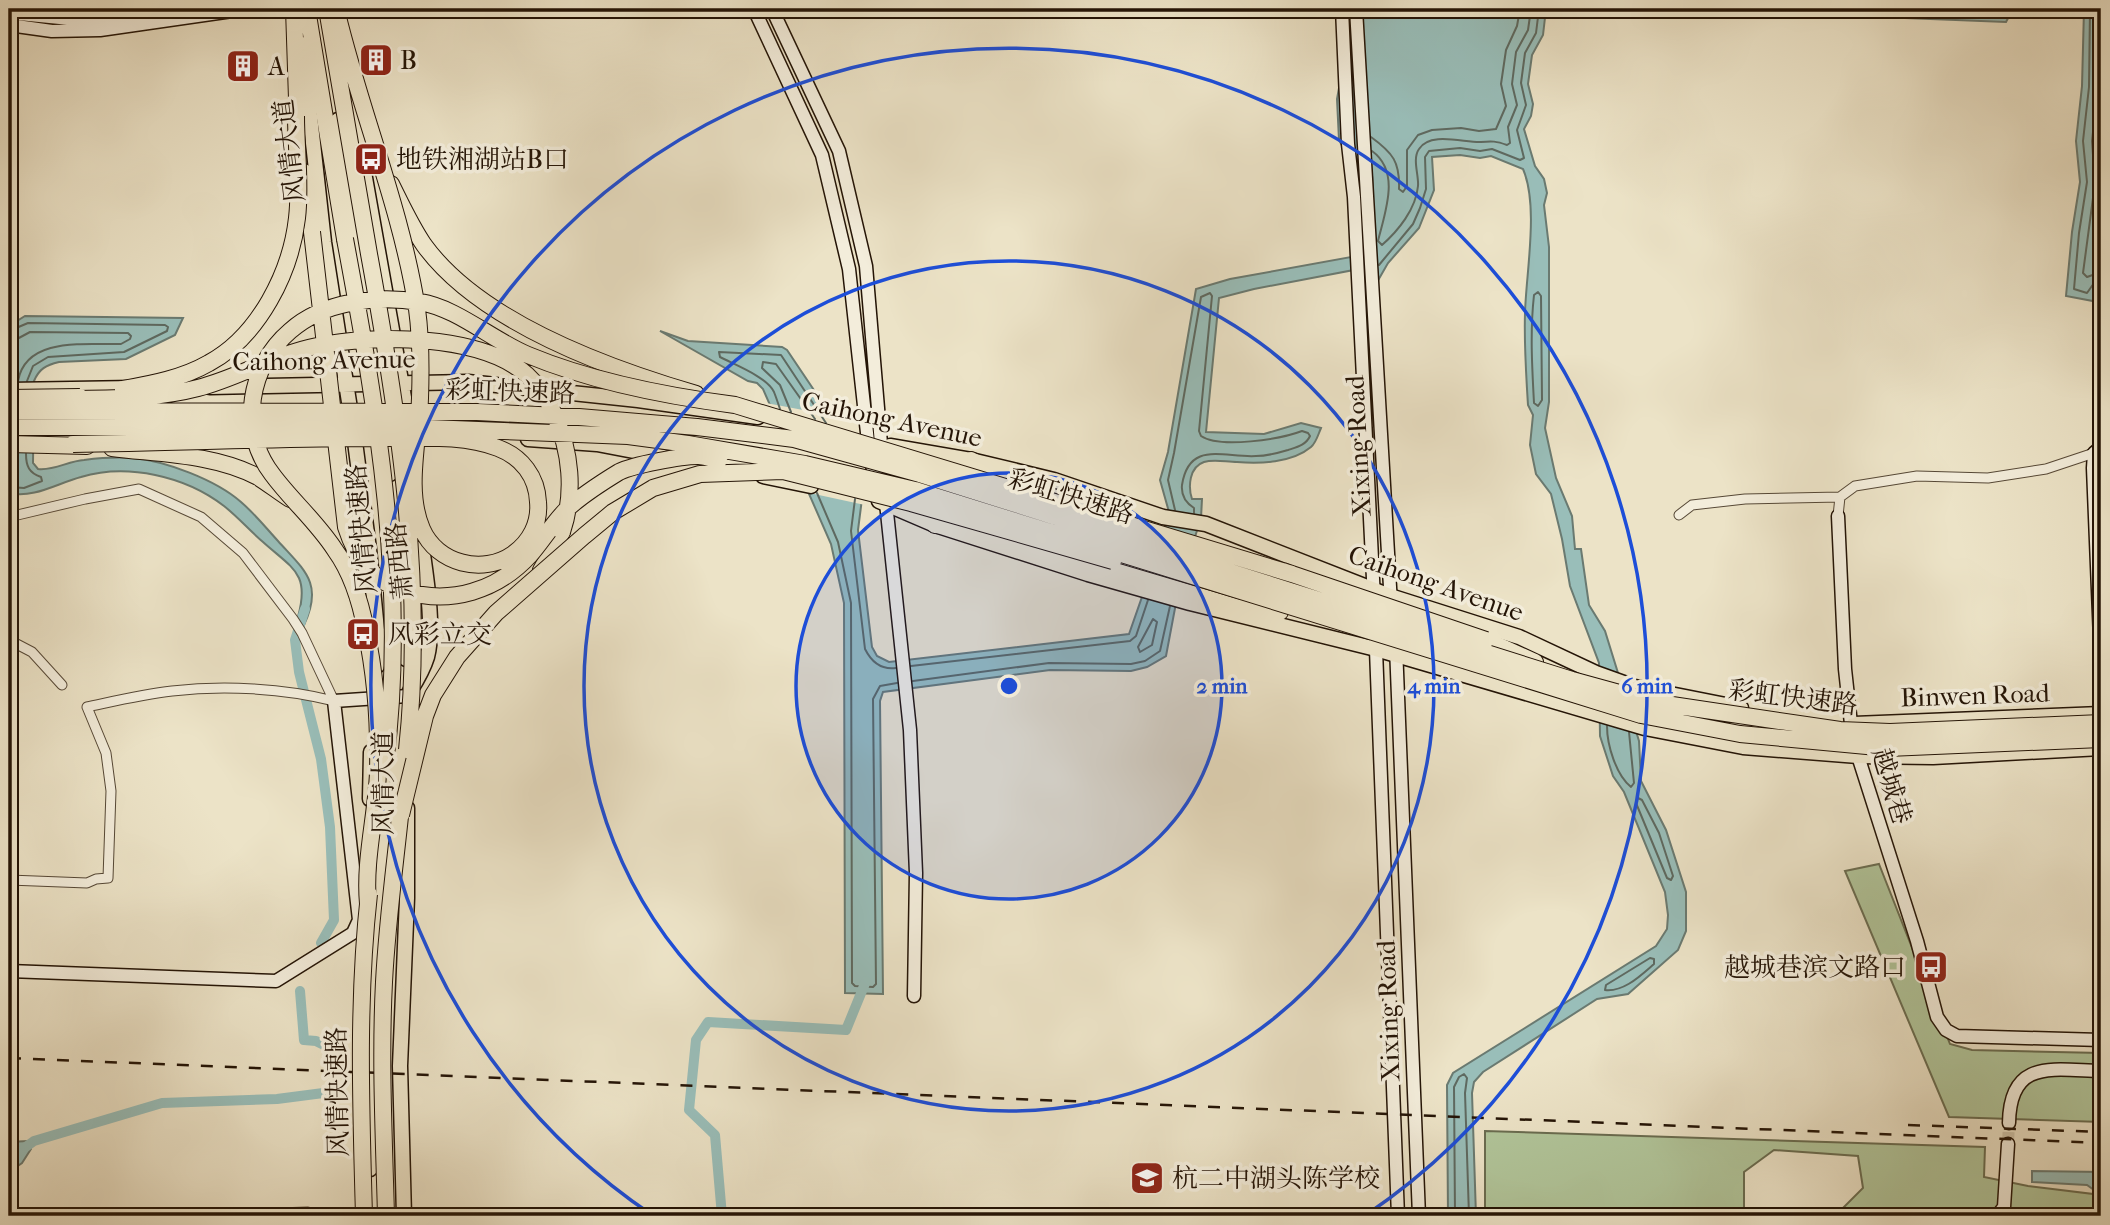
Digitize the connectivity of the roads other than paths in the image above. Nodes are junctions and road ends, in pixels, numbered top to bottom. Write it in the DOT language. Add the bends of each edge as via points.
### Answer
graph roads {
  1 [pos="165,9"];
  2 [pos="246,9"];
  3 [pos="294,9"];
  4 [pos="307,9"];
  5 [pos="331,9"];
  6 [pos="754,9"];
  7 [pos="772,9"];
  8 [pos="1342,9"];
  9 [pos="1356,9"];
  10 [pos="9,13"];
  11 [pos="9,24"];
  12 [pos="296,116"];
  13 [pos="381,164"];
  14 [pos="367,189"];
  15 [pos="357,243"];
  16 [pos="402,383"];
  17 [pos="379,384"];
  18 [pos="346,385"];
  19 [pos="9,390"];
  20 [pos="68,394"];
  21 [pos="9,398"];
  22 [pos="735,405"];
  23 [pos="9,411"];
  24 [pos="9,427"];
  25 [pos="9,434"];
  26 [pos="354,434"];
  27 [pos="386,434"];
  28 [pos="410,435"];
  29 [pos="69,439"];
  30 [pos="875,443"];
  31 [pos="9,444"];
  32 [pos="2098,450"];
  33 [pos="971,460"];
  34 [pos="783,471"];
  35 [pos="1840,497"];
  36 [pos="878,501"];
  37 [pos="299,506"];
  38 [pos="1679,514"];
  39 [pos="1838,516"];
  40 [pos="9,517"];
  41 [pos="935,525"];
  42 [pos="421,541"];
  43 [pos="399,570"];
  44 [pos="1292,574"];
  45 [pos="533,580"];
  46 [pos="1390,596"];
  47 [pos="1280,612"];
  48 [pos="9,640"];
  49 [pos="1376,649"];
  50 [pos="1397,655"];
  51 [pos="2101,664"];
  52 [pos="1572,680"];
  53 [pos="62,685"];
  54 [pos="1578,695"];
  55 [pos="408,696"];
  56 [pos="378,698"];
  57 [pos="334,701"];
  58 [pos="2101,714"];
  59 [pos="2101,723"];
  60 [pos="1851,724"];
  61 [pos="2101,739"];
  62 [pos="2101,748"];
  63 [pos="1858,756"];
  64 [pos="401,815"];
  65 [pos="9,880"];
  66 [pos="368,904"];
  67 [pos="9,971"];
  68 [pos="914,996"];
  69 [pos="2101,1040"];
  70 [pos="2101,1071"];
  71 [pos="2009,1122"];
  72 [pos="2008,1144"];
  73 [pos="193,1216"];
  74 [pos="318,1216"];
  75 [pos="364,1216"];
  76 [pos="371,1216"];
  77 [pos="386,1216"];
  78 [pos="404,1216"];
  79 [pos="1398,1216"];
  80 [pos="1419,1216"];
  81 [pos="1997,1216"];
  1 -- 10 [label="main road" via="106,19"];
  2 -- 11 [label="main road" via="100,30 52,31"];
  3 -- 12 [label="highway"];
  3 -- 18 [label="main road, 风情大道, bridge"];
  4 -- 66 [label="highway, 风情快速路, bridge" via="369,381 390,554 394,674"];
  5 -- 13 [label="highway, bridge"];
  5 -- 14 [label="main road, 萧西路"];
  5 -- 15 [label="main road, 风情大道" via="327,43"];
  5 -- 64 [label="highway, 风情快速路, bridge" via="388,363 407,514 415,643"];
  6 -- 30 [label="main road" via="822,155 849,269"];
  7 -- 30 [label="main road" via="839,151 866,266"];
  8 -- 49 [label="main road, Xixing Road"];
  9 -- 46 [label="main road, Xixing Road"];
  12 -- 20 [label="highway, bridge" via="298,215 293,243 275,293 256,320 211,362 182,376"];
  12 -- 34 [label="highway, bridge" via="346,527 358,557 377,578 392,587 431,597 486,588 530,555 580,498 623,470 698,456"];
  13 -- 22 [label="highway, bridge" via="425,245 491,307 564,346"];
  13 -- 29 [label="highway, bridge" via="406,246 417,312 420,399 418,425 417,439 416,462 415,472 415,488 421,528 436,550 456,561 497,562 519,550 537,520 536,485 522,463 486,444 434,439 422,439 409,439 321,438"];
  14 -- 15 [label="main road"];
  14 -- 16 [label="main road, 萧西路"];
  15 -- 17 [label="main road, 风情大道, bridge"];
  16 -- 17 [label="main road, Caihong Avenue"];
  16 -- 28 [label="main road, 萧西路"];
  16 -- 30 [label="main road, Caihong Avenue, bridge" via="468,382 638,400 768,419"];
  17 -- 18 [label="main road, Caihong Avenue"];
  17 -- 27 [label="main road, 风情大道"];
  18 -- 20 [label="main road, Caihong Avenue"];
  18 -- 26 [label="main road, 风情大道"];
  19 -- 20 [label="main road, Caihong Avenue"];
  20 -- 21 [label="highway, bridge"];
  20 -- 45 [label="highway, bridge" via="121,398 175,393 317,346 367,340 438,342 498,358 526,374 548,401 566,449 570,492 566,520 556,547"];
  22 -- 37 [label="highway, bridge" via="692,400 551,364 421,302 377,300 336,307 315,314 282,338 258,373 253,393 251,419 257,444 270,472"];
  22 -- 44 [label="highway, bridge"];
  23 -- 52 [label="highway, 彩虹快速路, bridge" via="477,412 605,419 794,439 920,474"];
  24 -- 54 [label="highway, 彩虹快速路, bridge" via="518,430 628,436 749,454 915,490"];
  25 -- 29 [label="main road"];
  26 -- 27 [label="main road"];
  26 -- 29 [label="main road"];
  26 -- 56 [label="main road, 风情大道" via="369,549"];
  27 -- 28 [label="main road"];
  27 -- 43 [label="main road, 风情大道"];
  28 -- 36 [label="main road" via="597,444"];
  28 -- 42 [label="main road, 萧西路"];
  29 -- 31 [label="highway"];
  29 -- 37 [label="highway, bridge" via="214,462 257,477"];
  30 -- 33 [label="main road, Caihong Avenue"];
  30 -- 36 [label="main road"];
  32 -- 35 [label="street" via="2046,469 1987,478 1917,476 1855,486"];
  32 -- 51 [label="main road"];
  33 -- 44 [label="highway, bridge" via="1000,475 1216,540"];
  33 -- 46 [label="main road, Caihong Avenue" via="1054,480 1163,517 1206,524"];
  34 -- 45 [label="highway, bridge" via="700,474 653,488 613,512"];
  34 -- 47 [label="highway, bridge" via="911,503"];
  35 -- 38 [label="street" via="1745,499 1692,505"];
  35 -- 39 [label="street"];
  36 -- 41 [label="main road"];
  36 -- 68 [label="main road" via="910,730 916,873"];
  37 -- 66 [label="highway, bridge" via="336,550 348,574 373,667 378,773 366,879"];
  39 -- 60 [label="main road, 越城巷"];
  40 -- 57 [label="street" via="139,489 201,517 243,553 293,620"];
  41 -- 47 [label="highway" via="967,527 1236,607"];
  41 -- 49 [label="main road" via="1190,603"];
  42 -- 43 [label="main road"];
  42 -- 55 [label="main road, 萧西路" via="430,623 428,654"];
  43 -- 55 [label="main road, 风情大道"];
  44 -- 52 [label="highway, bridge" via="1486,640"];
  45 -- 64 [label="highway, bridge" via="471,639 433,695"];
  46 -- 50 [label="main road, Xixing Road"];
  46 -- 60 [label="main road, Caihong Avenue" via="1519,637 1635,687"];
  47 -- 54 [label="highway, bridge" via="1474,673"];
  48 -- 53 [label="street" via="32,652"];
  49 -- 50 [label="main road"];
  49 -- 79 [label="main road, Xixing Road"];
  50 -- 63 [label="main road" via="1645,729 1743,747"];
  50 -- 80 [label="main road, Xixing Road"];
  52 -- 59 [label="highway, 彩虹快速路, bridge" via="1651,702 1840,730"];
  54 -- 61 [label="highway, 彩虹快速路, bridge" via="1641,715 1740,734 1888,748"];
  55 -- 56 [label="main road"];
  55 -- 78 [label="main road, 风情大道" via="400,1066"];
  56 -- 57 [label="main road"];
  56 -- 76 [label="main road, 风情大道" via="369,782 374,984 369,1096"];
  57 -- 65 [label="street" via="226,687 171,691 87,707 106,753 111,791 108,878 87,883"];
  57 -- 67 [label="main road" via="359,920 353,933 276,981"];
  58 -- 60 [label="main road, Binwen Road"];
  60 -- 63 [label="main road, 越城巷"];
  62 -- 63 [label="main road"];
  63 -- 69 [label="main road, 越城巷" via="1937,1017 1946,1030 1975,1038"];
  64 -- 77 [label="highway, 风情快速路, bridge" via="384,980"];
  66 -- 75 [label="highway, 风情快速路, bridge" via="360,1053"];
  70 -- 71 [label="main road" via="2040,1070 2014,1090"];
  72 -- 81 [label="main road" via="2004,1207"];
  73 -- 74 [label="street" via="308,1212"];
}
